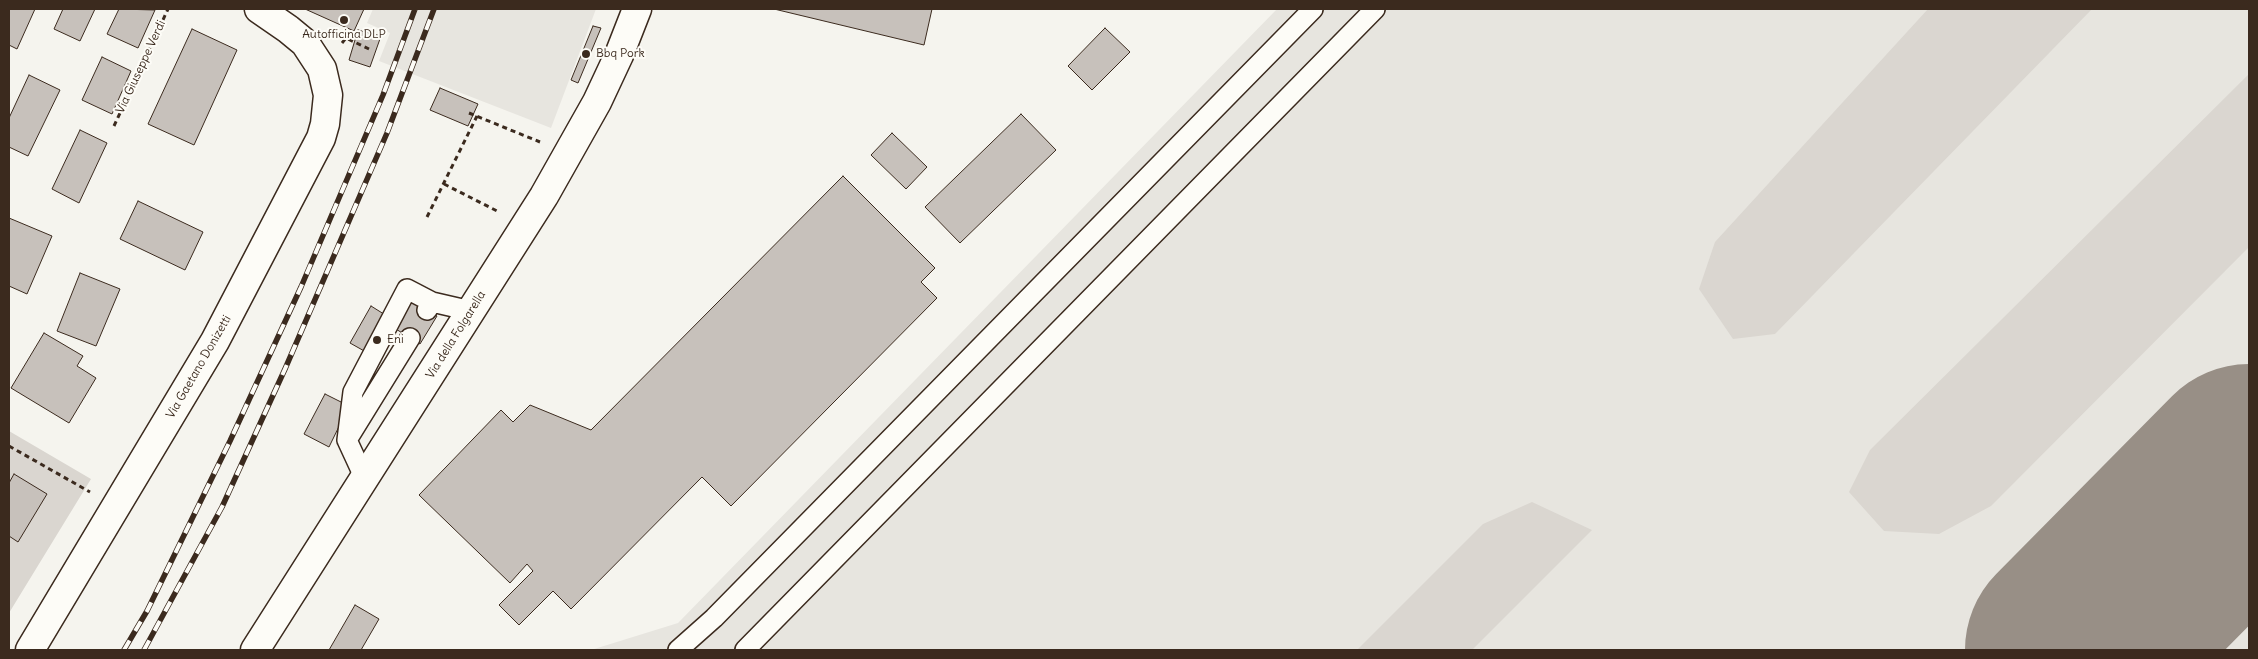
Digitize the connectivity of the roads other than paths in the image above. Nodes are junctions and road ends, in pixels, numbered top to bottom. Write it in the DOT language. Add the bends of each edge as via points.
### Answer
graph roads {
  1 [pos="637,9"];
  2 [pos="1313,9"];
  3 [pos="1375,9"];
  4 [pos="268,11"];
  5 [pos="471,311"];
  6 [pos="410,338"];
  7 [pos="347,440"];
  8 [pos="365,478"];
  9 [pos="30,650"];
  10 [pos="255,650"];
  11 [pos="678,650"];
  12 [pos="745,650"];
  1 -- 5 [label="street, Via della Folgarella" via="619,55 582,129"];
  2 -- 11 [label="lane" via="714,618"];
  3 -- 12 [label="lane"];
  4 -- 9 [label="street, Via Gaetano Donizetti" via="305,43 322,69 328,95 325,124 315,150 215,341"];
  5 -- 7 [label="lane" via="429,306 407,289 353,392"];
  5 -- 8 [label="street, Via della Folgarella"];
  6 -- 7 [label="lane"];
  7 -- 8 [label="lane"];
  8 -- 10 [label="street, Via della Folgarella"];
}
